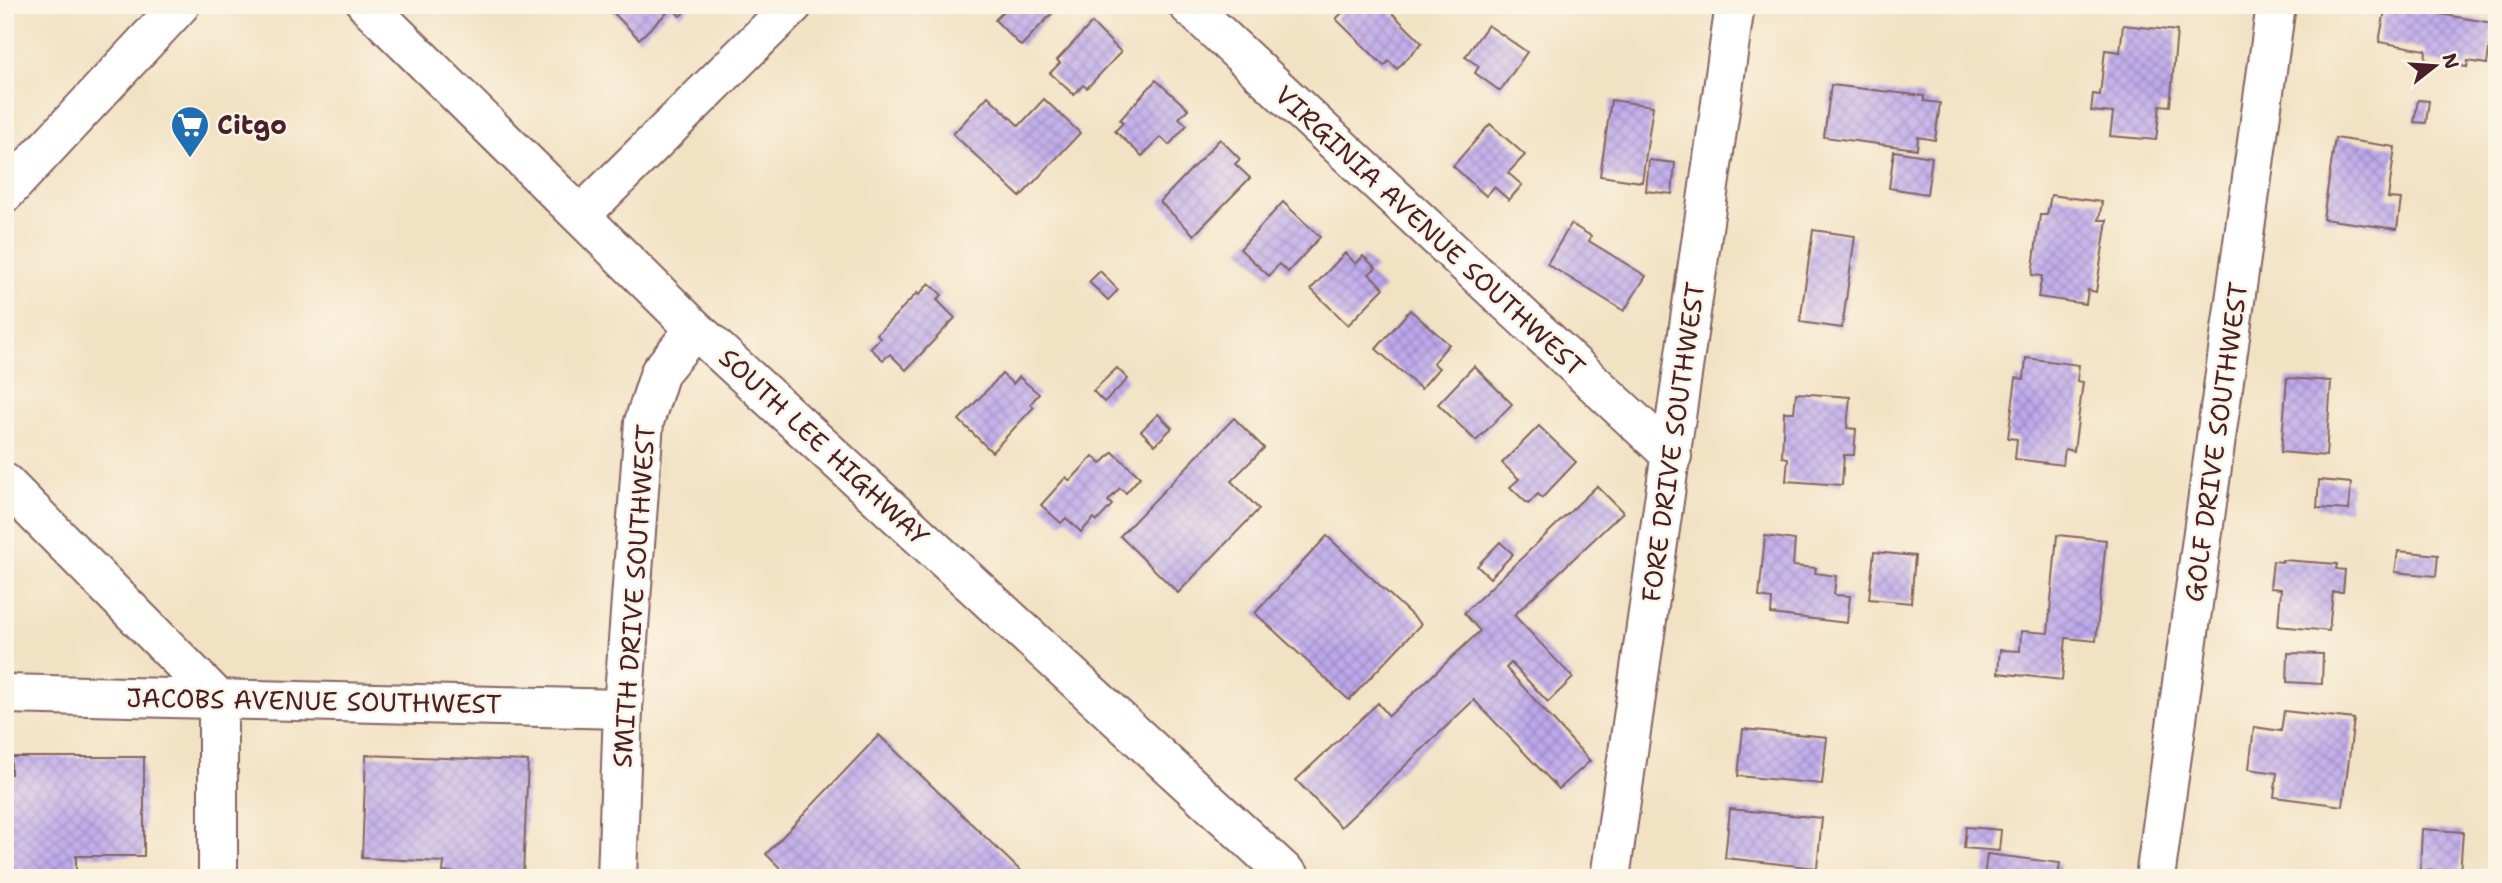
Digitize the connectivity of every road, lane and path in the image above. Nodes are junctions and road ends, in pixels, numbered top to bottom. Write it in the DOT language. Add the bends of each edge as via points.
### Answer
graph roads {
  1 [pos="180,5"];
  2 [pos="367,5"];
  3 [pos="793,5"];
  4 [pos="1188,5"];
  5 [pos="1735,5"];
  6 [pos="2277,5"];
  7 [pos="5,193"];
  8 [pos="581,215"];
  9 [pos="695,329"];
  10 [pos="1672,456"];
  11 [pos="5,483"];
  12 [pos="5,694"];
  13 [pos="218,699"];
  14 [pos="623,709"];
  15 [pos="218,878"];
  16 [pos="617,878"];
  17 [pos="1291,878"];
  18 [pos="1610,878"];
  19 [pos="2155,878"];
  1 -- 7 [label="street"];
  2 -- 8 [label="street, SOUTH LEE HIGHWAY"];
  3 -- 8 [label="street"];
  4 -- 10 [label="street, VIRGINIA AVENUE SOUTHWEST"];
  5 -- 10 [label="street, FORE DRIVE SOUTHWEST"];
  6 -- 19 [label="street, GOLF DRIVE SOUTHWEST"];
  8 -- 9 [label="street, SOUTH LEE HIGHWAY"];
  9 -- 14 [label="street, SMITH DRIVE SOUTHWEST" via="660,372 644,422"];
  9 -- 17 [label="street, SOUTH LEE HIGHWAY"];
  10 -- 18 [label="street, FORE DRIVE SOUTHWEST"];
  11 -- 13 [label="street"];
  12 -- 13 [label="street, JACOBS AVENUE SOUTHWEST"];
  13 -- 14 [label="street, JACOBS AVENUE SOUTHWEST"];
  13 -- 15 [label="street"];
  14 -- 16 [label="street, SMITH DRIVE SOUTHWEST"];
}
